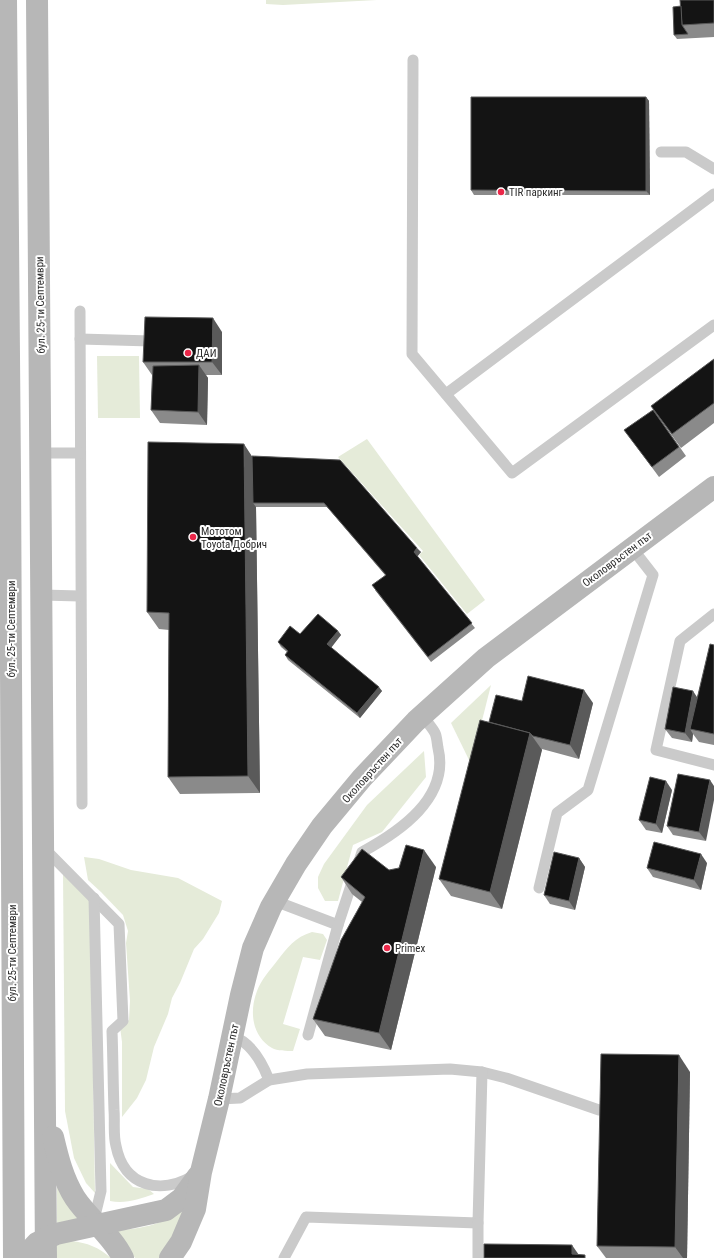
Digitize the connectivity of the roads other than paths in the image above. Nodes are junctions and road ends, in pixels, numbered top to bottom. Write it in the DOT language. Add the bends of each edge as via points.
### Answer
graph roads {
  1 [pos="6,0"];
  2 [pos="37,0"];
  3 [pos="413,60"];
  4 [pos="661,152"];
  5 [pos="714,169"];
  6 [pos="714,194"];
  7 [pos="80,311"];
  8 [pos="714,325"];
  9 [pos="80,339"];
  10 [pos="151,341"];
  11 [pos="446,394"];
  12 [pos="42,453"];
  13 [pos="80,453"];
  14 [pos="714,487"];
  15 [pos="632,548"];
  16 [pos="42,595"];
  17 [pos="80,596"];
  18 [pos="714,614"];
  19 [pos="422,715"];
  20 [pos="6,741"];
  21 [pos="714,765"];
  22 [pos="82,804"];
  23 [pos="44,848"];
  24 [pos="6,851"];
  25 [pos="539,888"];
  26 [pos="94,898"];
  27 [pos="275,901"];
  28 [pos="338,925"];
  29 [pos="308,1035"];
  30 [pos="232,1036"];
  31 [pos="482,1072"];
  32 [pos="268,1080"];
  33 [pos="219,1099"];
  34 [pos="45,1109"];
  35 [pos="599,1110"];
  36 [pos="201,1172"];
  37 [pos="96,1223"];
  38 [pos="478,1223"];
  39 [pos="46,1248"];
  40 [pos="14,1258"];
  41 [pos="23,1258"];
  42 [pos="123,1258"];
  43 [pos="170,1258"];
  44 [pos="284,1258"];
  45 [pos="478,1258"];
  1 -- 20 [label="main road, бул. 25-ти Септември"];
  2 -- 12 [label="main road, бул. 25-ти Септември"];
  3 -- 11 [label="lane" via="412,354"];
  4 -- 5 [label="lane" via="686,152"];
  6 -- 11 [label="lane"];
  7 -- 9 [label="lane"];
  8 -- 11 [label="lane" via="512,473"];
  9 -- 10 [label="lane"];
  9 -- 13 [label="lane"];
  12 -- 13 [label="lane"];
  12 -- 16 [label="main road, бул. 25-ти Септември"];
  13 -- 17 [label="lane"];
  14 -- 15 [label="main road, Околовръстен път"];
  15 -- 19 [label="main road, Околовръстен път" via="486,658"];
  15 -- 25 [label="lane" via="653,576 588,790 557,813"];
  16 -- 17 [label="lane"];
  16 -- 23 [label="main road, бул. 25-ти Септември"];
  17 -- 22 [label="lane"];
  18 -- 21 [label="lane" via="680,641 656,750"];
  19 -- 27 [label="main road, Околовръстен път" via="362,778 322,826"];
  19 -- 28 [label="lane" via="435,733 440,754 440,769 436,783 428,801 410,819 386,838 362,852"];
  20 -- 24 [label="main road, бул. 25-ти Септември"];
  23 -- 26 [label="lane"];
  23 -- 34 [label="main road, бул. 25-ти Септември"];
  24 -- 40 [label="main road, бул. 25-ти Септември"];
  26 -- 36 [label="lane" via="119,924 122,1021 112,1031 116,1146 123,1166 131,1176 148,1186 167,1186 186,1181"];
  26 -- 37 [label="lane" via="101,1191"];
  27 -- 28 [label="lane"];
  27 -- 30 [label="main road, Околовръстен път" via="253,948"];
  28 -- 29 [label="lane"];
  30 -- 32 [label="lane" via="242,1039 263,1064"];
  30 -- 33 [label="main road, Околовръстен път"];
  31 -- 32 [label="lane" via="450,1069 307,1074"];
  31 -- 35 [label="lane"];
  31 -- 38 [label="lane"];
  32 -- 33 [label="lane" via="240,1098"];
  33 -- 36 [label="main road, Околовръстен път"];
  34 -- 37 [label="main road" via="63,1174 76,1199"];
  34 -- 39 [label="main road, бул. 25-ти Септември"];
  36 -- 37 [label="main road, Околовръстен път" via="182,1198 166,1210"];
  36 -- 43 [label="main road, Околовръстен път" via="195,1209 181,1242"];
  37 -- 39 [label="main road, Околовръстен път" via="61,1233"];
  37 -- 42 [label="main road"];
  38 -- 44 [label="lane" via="306,1217"];
  38 -- 45 [label="lane"];
  39 -- 41 [label="main road, Околовръстен път" via="37,1243"];
}
